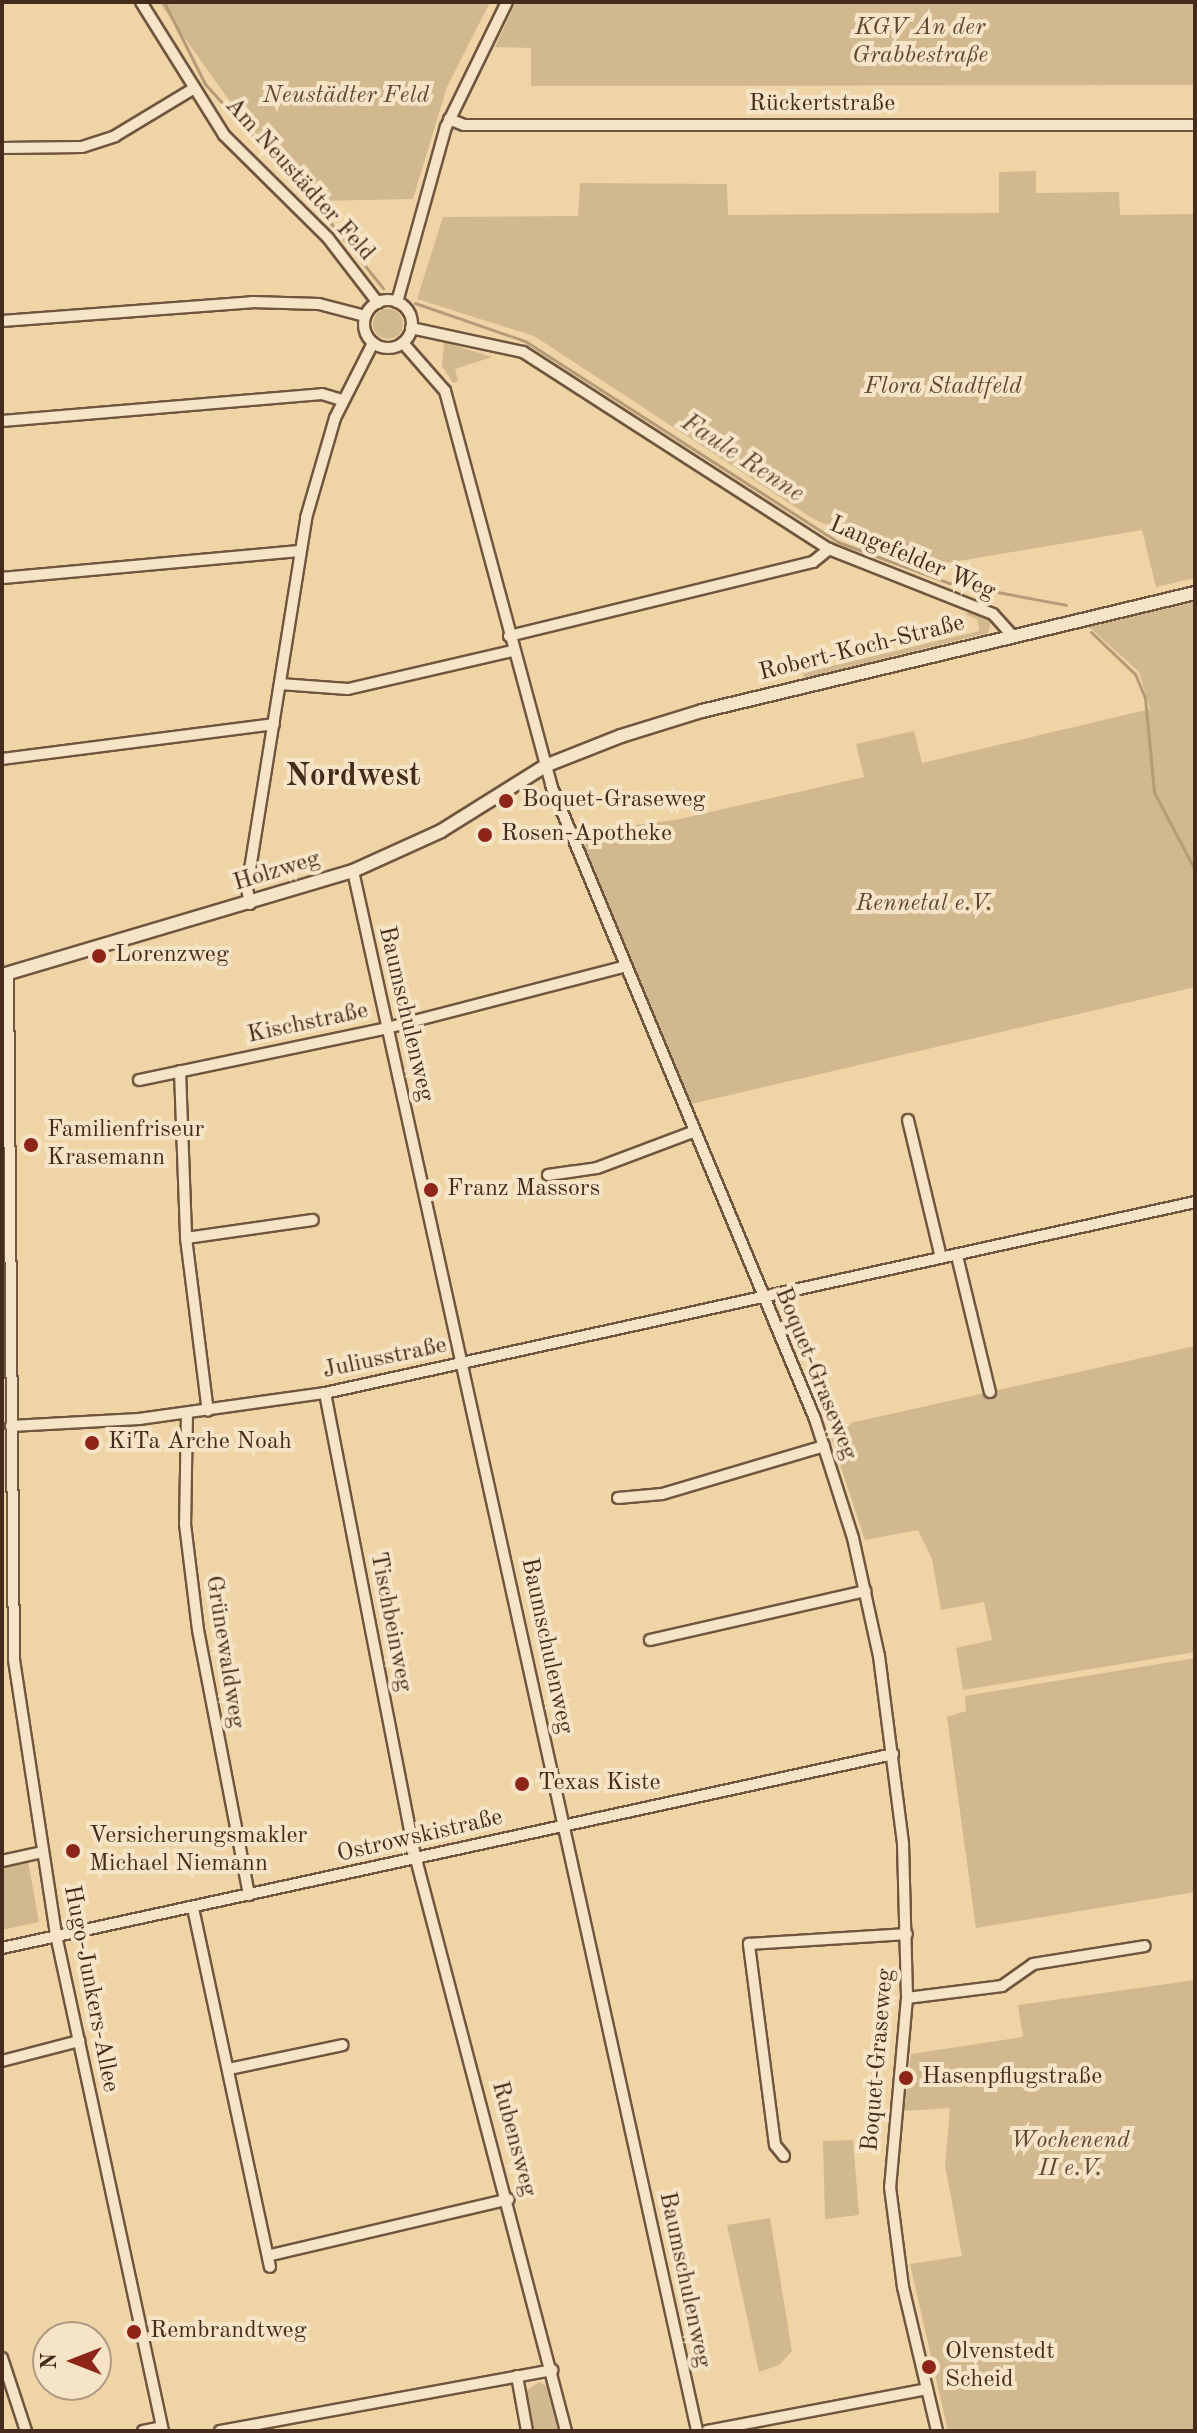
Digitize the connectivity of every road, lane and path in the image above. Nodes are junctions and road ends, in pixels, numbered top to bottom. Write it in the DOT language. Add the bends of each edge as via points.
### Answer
graph roads {
  1 [pos="141,2"];
  2 [pos="507,2"];
  3 [pos="193,89"];
  4 [pos="449,119"];
  5 [pos="1195,125"];
  6 [pos="2,148"];
  7 [pos="397,302"];
  8 [pos="378,303"];
  9 [pos="365,316"];
  10 [pos="2,321"];
  11 [pos="411,328"];
  12 [pos="373,343"];
  13 [pos="403,343"];
  14 [pos="342,400"];
  15 [pos="2,421"];
  16 [pos="829,549"];
  17 [pos="300,551"];
  18 [pos="2,578"];
  19 [pos="1195,593"];
  20 [pos="509,636"];
  21 [pos="1013,636"];
  22 [pos="513,651"];
  23 [pos="280,684"];
  24 [pos="274,724"];
  25 [pos="2,759"];
  26 [pos="545,766"];
  27 [pos="353,871"];
  28 [pos="250,904"];
  29 [pos="623,967"];
  30 [pos="5,974"];
  31 [pos="387,1028"];
  32 [pos="180,1071"];
  33 [pos="139,1080"];
  34 [pos="908,1120"];
  35 [pos="693,1132"];
  36 [pos="5,1162"];
  37 [pos="548,1175"];
  38 [pos="1195,1202"];
  39 [pos="313,1220"];
  40 [pos="186,1238"];
  41 [pos="957,1256"];
  42 [pos="941,1257"];
  43 [pos="763,1297"];
  44 [pos="463,1362"];
  45 [pos="990,1392"];
  46 [pos="325,1393"];
  47 [pos="208,1411"];
  48 [pos="187,1413"];
  49 [pos="11,1426"];
  50 [pos="824,1446"];
  51 [pos="618,1498"];
  52 [pos="7,1557"];
  53 [pos="866,1591"];
  54 [pos="650,1640"];
  55 [pos="893,1754"];
  56 [pos="565,1825"];
  57 [pos="43,1852"];
  58 [pos="416,1859"];
  59 [pos="2,1861"];
  60 [pos="249,1895"];
  61 [pos="193,1908"];
  62 [pos="907,1934"];
  63 [pos="56,1935"];
  64 [pos="1145,1946"];
  65 [pos="2,1948"];
  66 [pos="907,1998"];
  67 [pos="79,2041"];
  68 [pos="343,2045"];
  69 [pos="2,2061"];
  70 [pos="229,2069"];
  71 [pos="784,2156"];
  72 [pos="509,2199"];
  73 [pos="2,2358"];
  74 [pos="552,2370"];
  75 [pos="517,2376"];
  76 [pos="927,2389"];
  77 [pos="163,2429"];
  78 [pos="26,2431"];
  79 [pos="143,2431"];
  80 [pos="220,2431"];
  81 [pos="527,2431"];
  82 [pos="566,2431"];
  83 [pos="697,2431"];
  84 [pos="707,2431"];
  85 [pos="937,2431"];
  1 -- 3 [label="street, Am Neustädter Feld"];
  2 -- 4 [label="street"];
  3 -- 6 [label="street" via="115,136 82,147"];
  3 -- 8 [label="street, Am Neustädter Feld" via="224,135 311,220"];
  4 -- 5 [label="street, Rückertstraße" via="464,125"];
  4 -- 7 [label="street"];
  7 -- 8 [label="street"];
  7 -- 11 [label="street" via="408,313"];
  8 -- 9 [label="street"];
  9 -- 10 [label="street" via="319,304 252,302"];
  9 -- 12 [label="street"];
  11 -- 13 [label="street"];
  11 -- 16 [label="street, Langefelder Weg" via="523,352"];
  12 -- 13 [label="street" via="388,348"];
  12 -- 14 [label="street"];
  13 -- 20 [label="street, Boquet-Graseweg" via="445,391"];
  14 -- 15 [label="street" via="322,394"];
  14 -- 17 [label="street"];
  16 -- 20 [label="street" via="813,562"];
  16 -- 21 [label="street, Langefelder Weg" via="993,614"];
  17 -- 18 [label="street"];
  17 -- 23 [label="street"];
  19 -- 21 [label="street, Robert-Koch-Straße"];
  20 -- 22 [label="street, Boquet-Graseweg"];
  21 -- 26 [label="street, Robert-Koch-Straße" via="702,711"];
  22 -- 23 [label="street" via="348,689"];
  22 -- 26 [label="street, Boquet-Graseweg"];
  23 -- 24 [label="street"];
  24 -- 25 [label="street"];
  24 -- 28 [label="street" via="247,888"];
  26 -- 27 [label="street, Holzweg" via="455,823"];
  26 -- 29 [label="street, Boquet-Graseweg"];
  27 -- 28 [label="street, Holzweg"];
  27 -- 31 [label="street, Baumschulenweg"];
  28 -- 30 [label="street, Holzweg"];
  29 -- 31 [label="street, Kischstraße"];
  29 -- 35 [label="street, Boquet-Graseweg"];
  30 -- 36 [label="street, Hugo-Junkers-Allee"];
  31 -- 32 [label="street, Kischstraße"];
  31 -- 44 [label="street, Baumschulenweg"];
  32 -- 33 [label="street, Kischstraße"];
  32 -- 40 [label="street"];
  34 -- 42 [label="street"];
  35 -- 37 [label="street" via="597,1168"];
  35 -- 43 [label="street, Boquet-Graseweg"];
  36 -- 49 [label="street, Hugo-Junkers-Allee"];
  38 -- 41 [label="street, Juliusstraße"];
  39 -- 40 [label="street"];
  40 -- 47 [label="street"];
  41 -- 42 [label="street, Juliusstraße"];
  41 -- 45 [label="street"];
  42 -- 43 [label="street, Juliusstraße"];
  43 -- 44 [label="street, Juliusstraße"];
  43 -- 50 [label="street, Boquet-Graseweg"];
  44 -- 46 [label="street, Juliusstraße"];
  44 -- 56 [label="street, Baumschulenweg"];
  46 -- 47 [label="street, Juliusstraße"];
  46 -- 58 [label="street, Tischbeinweg"];
  47 -- 48 [label="street, Juliusstraße"];
  48 -- 49 [label="street, Juliusstraße"];
  48 -- 60 [label="street, Grünewaldweg" via="185,1524 198,1630"];
  49 -- 52 [label="street, Hugo-Junkers-Allee"];
  50 -- 51 [label="street" via="662,1494"];
  50 -- 53 [label="street, Boquet-Graseweg"];
  52 -- 57 [label="street, Hugo-Junkers-Allee" via="14,1660"];
  53 -- 54 [label="street"];
  53 -- 55 [label="street, Boquet-Graseweg"];
  55 -- 56 [label="street, Ostrowskistraße"];
  55 -- 62 [label="street, Boquet-Graseweg"];
  56 -- 58 [label="street, Ostrowskistraße"];
  56 -- 83 [label="street, Baumschulenweg"];
  57 -- 59 [label="street"];
  57 -- 63 [label="street, Hugo-Junkers-Allee"];
  58 -- 60 [label="street, Ostrowskistraße"];
  58 -- 72 [label="street, Rubensweg"];
  60 -- 61 [label="street, Ostrowskistraße"];
  61 -- 63 [label="street, Ostrowskistraße"];
  61 -- 70 [label="street"];
  62 -- 66 [label="street, Boquet-Graseweg"];
  62 -- 71 [label="street" via="749,1944 775,2145"];
  63 -- 65 [label="street, Ostrowskistraße"];
  63 -- 67 [label="street, Hugo-Junkers-Allee"];
  64 -- 66 [label="street" via="1033,1964 1002,1986"];
  66 -- 76 [label="street, Boquet-Graseweg" via="890,2187 900,2269"];
  67 -- 69 [label="street"];
  67 -- 77 [label="street, Hugo-Junkers-Allee"];
  68 -- 70 [label="street"];
  70 -- 72 [label="street" via="270,2261"];
  72 -- 74 [label="street, Rubensweg"];
  73 -- 78 [label="street"];
  74 -- 75 [label="street"];
  74 -- 82 [label="street, Rubensweg"];
  75 -- 80 [label="street"];
  75 -- 81 [label="street"];
  76 -- 84 [label="street"];
  76 -- 85 [label="street, Boquet-Graseweg"];
  77 -- 79 [label="street"];
}
